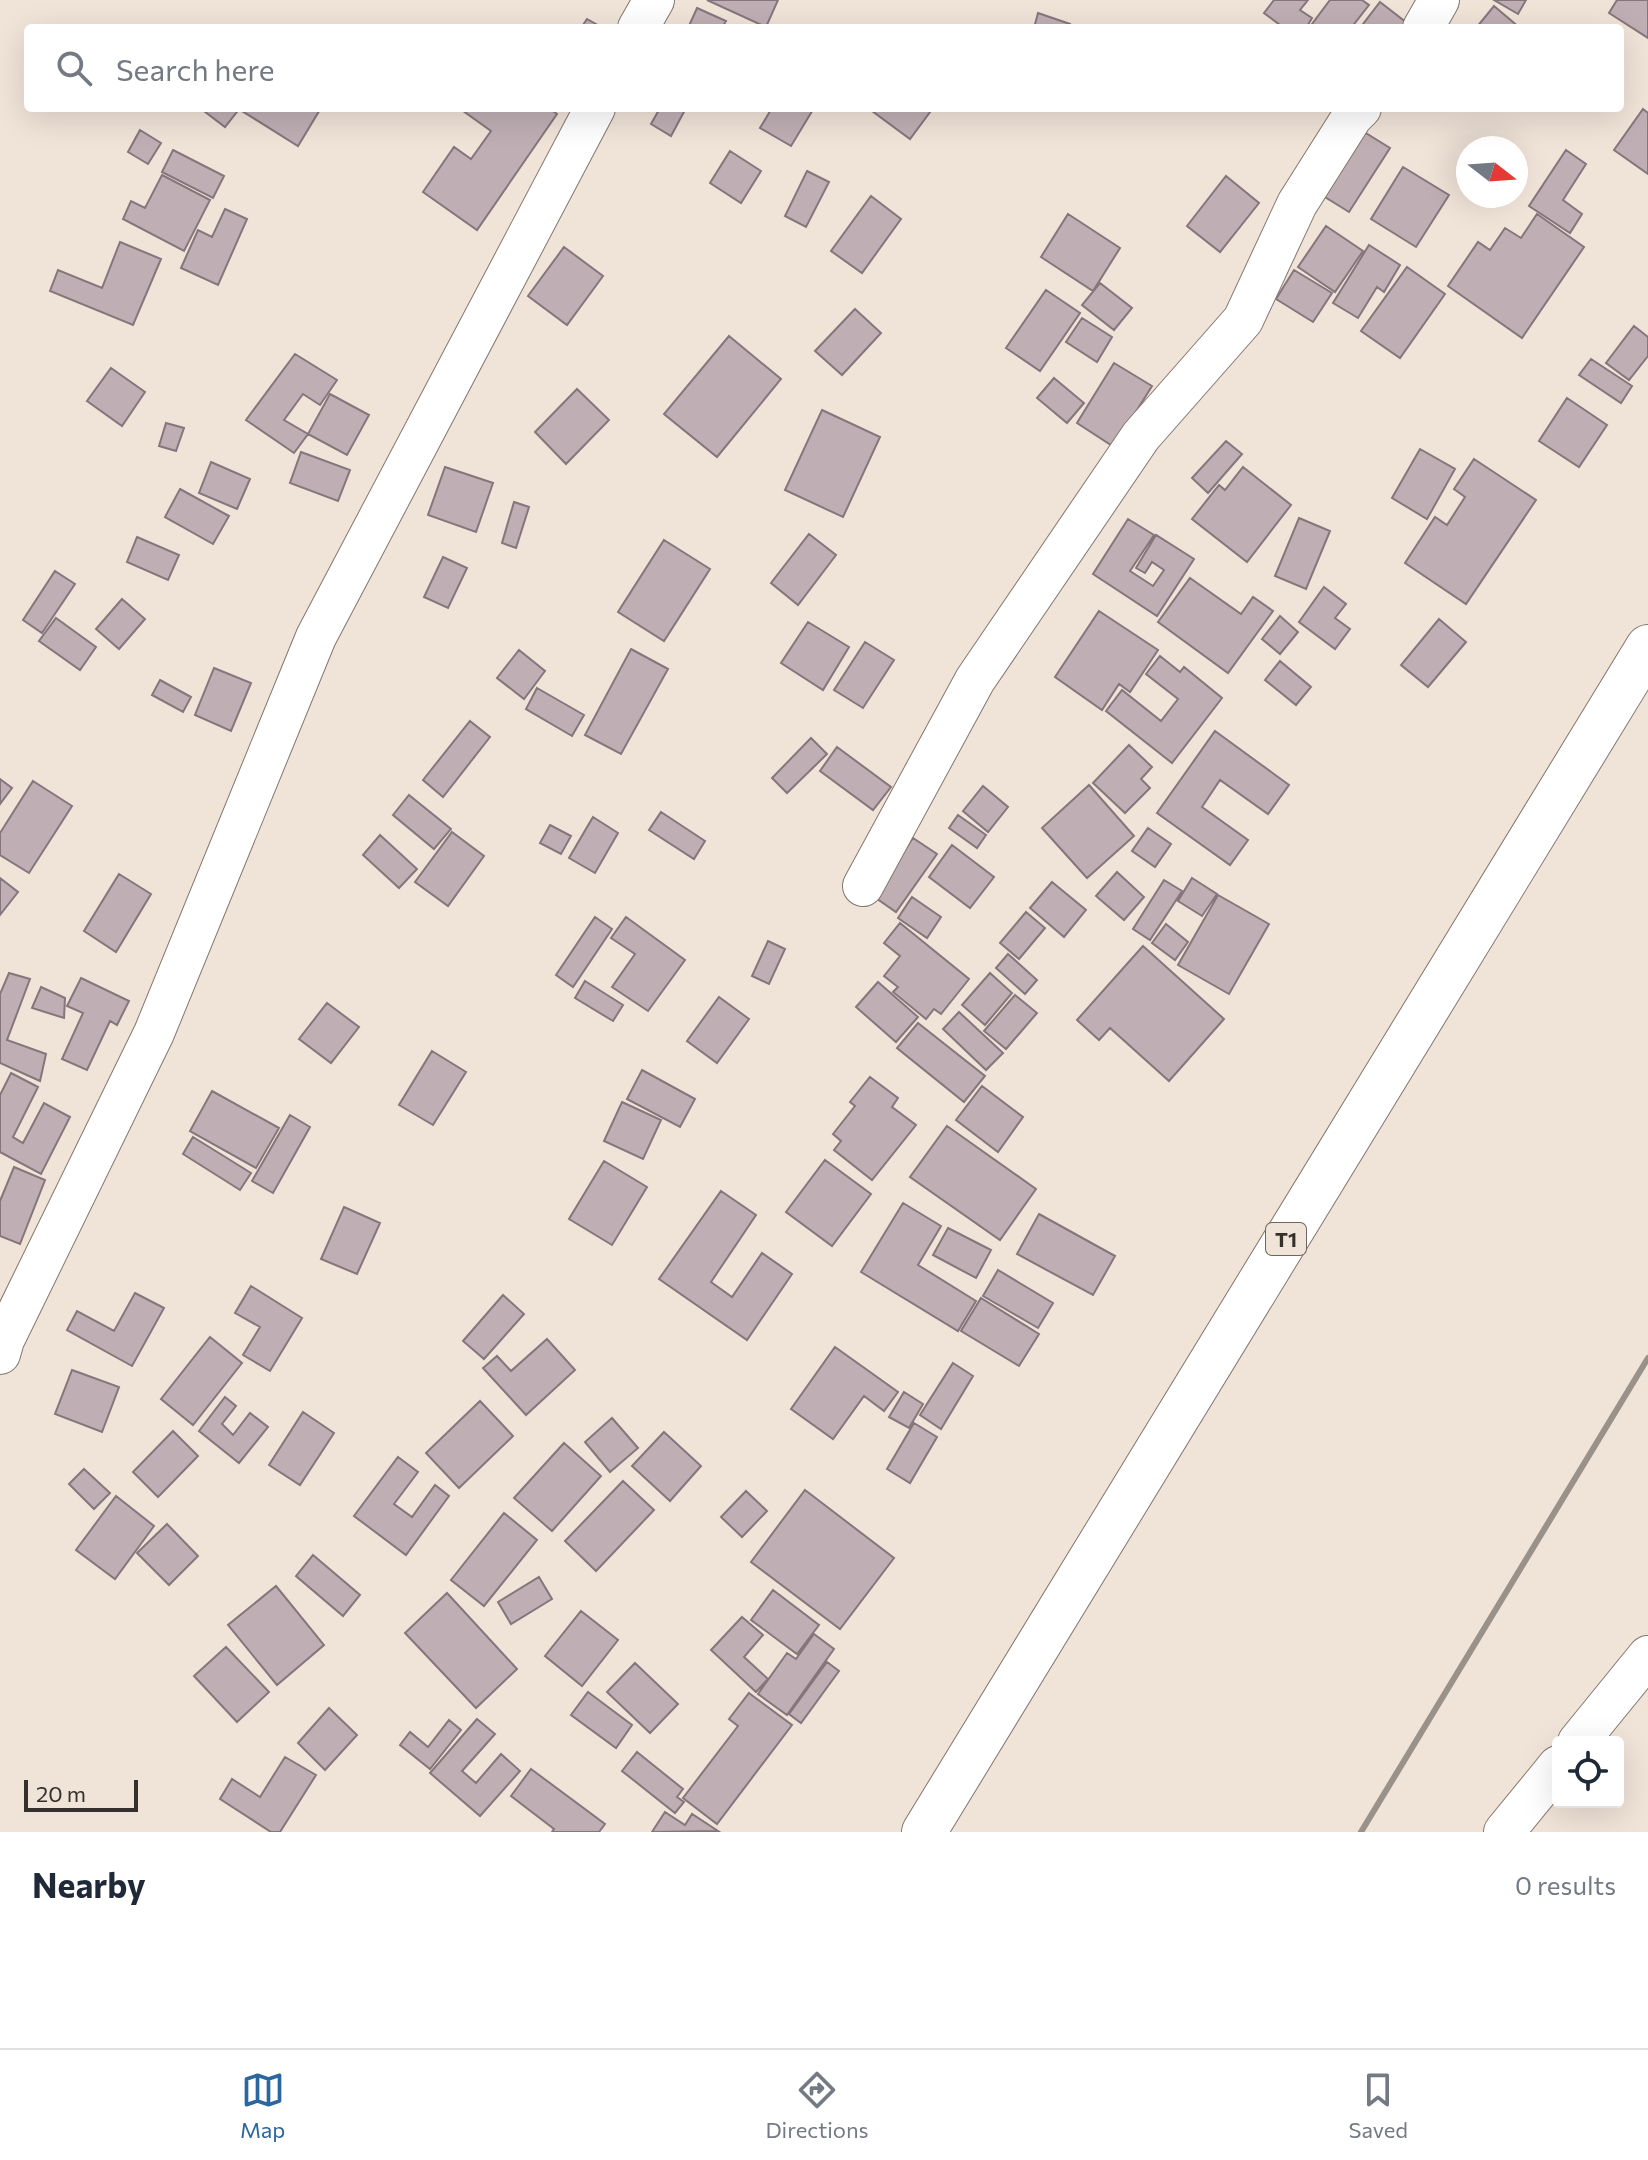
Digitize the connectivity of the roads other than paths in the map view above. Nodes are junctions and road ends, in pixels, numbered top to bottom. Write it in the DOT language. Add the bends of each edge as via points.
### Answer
graph roads {
  1 [pos="654,0"];
  2 [pos="1439,0"];
  3 [pos="640,24"];
  4 [pos="1425,24"];
  5 [pos="593,112"];
  6 [pos="1357,112"];
  7 [pos="1648,647"];
  8 [pos="863,886"];
  9 [pos="0,1354"];
  10 [pos="1648,1656"];
  11 [pos="1583,1736"];
  12 [pos="1552,1773"];
  13 [pos="924,1832"];
  14 [pos="1504,1832"];
  1 -- 3 [label="street"];
  2 -- 4 [label="street"];
  5 -- 9 [label="street" via="316,637 154,1033"];
  6 -- 8 [label="street" via="1297,204 1243,320 1141,436 975,680"];
  7 -- 13 [label="highway, T1"];
  10 -- 11 [label="street"];
  12 -- 14 [label="street"];
}
